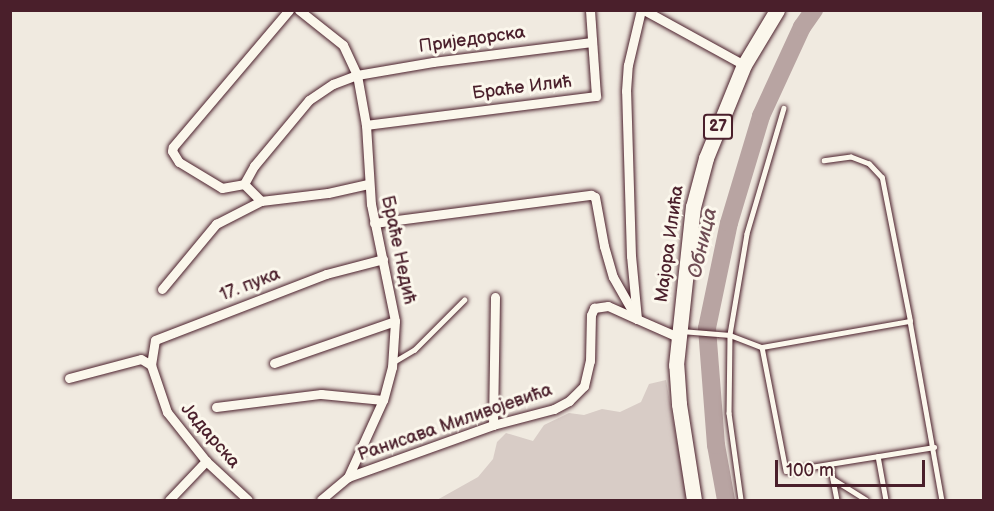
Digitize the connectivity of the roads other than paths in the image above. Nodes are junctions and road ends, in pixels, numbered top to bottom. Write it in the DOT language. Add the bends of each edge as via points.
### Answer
graph roads {
  1 [pos="289,10"];
  2 [pos="299,10"];
  3 [pos="590,10"];
  4 [pos="643,10"];
  5 [pos="777,10"];
  6 [pos="592,42"];
  7 [pos="744,65"];
  8 [pos="357,75"];
  9 [pos="784,108"];
  10 [pos="366,125"];
  11 [pos="824,162"];
  12 [pos="244,184"];
  13 [pos="368,184"];
  14 [pos="261,201"];
  15 [pos="374,224"];
  16 [pos="383,259"];
  17 [pos="162,289"];
  18 [pos="495,297"];
  19 [pos="464,300"];
  20 [pos="637,319"];
  21 [pos="395,321"];
  22 [pos="910,321"];
  23 [pos="683,333"];
  24 [pos="728,335"];
  25 [pos="762,346"];
  26 [pos="274,363"];
  27 [pos="392,363"];
  28 [pos="151,365"];
  29 [pos="69,378"];
  30 [pos="383,400"];
  31 [pos="216,407"];
  32 [pos="493,424"];
  33 [pos="934,447"];
  34 [pos="878,456"];
  35 [pos="206,461"];
  36 [pos="830,464"];
  37 [pos="348,477"];
  38 [pos="833,479"];
  39 [pos="169,501"];
  40 [pos="248,501"];
  41 [pos="321,501"];
  42 [pos="694,501"];
  43 [pos="741,501"];
  44 [pos="837,501"];
  45 [pos="866,501"];
  46 [pos="886,501"];
  47 [pos="942,501"];
  1 -- 12 [label="street" via="172,151 178,162 222,188"];
  2 -- 8 [label="street, Браће Недић" via="342,45"];
  3 -- 6 [label="street, Браће Илић"];
  4 -- 7 [label="street"];
  4 -- 20 [label="street" via="628,66 626,91"];
  5 -- 7 [label="main road, Мајора Илића / 27"];
  6 -- 8 [label="street, Приједорска" via="497,52"];
  6 -- 10 [label="street, Браће Илић" via="596,96"];
  7 -- 23 [label="main road, Мајора Илића / 27" via="697,188"];
  8 -- 10 [label="street, Браће Недић"];
  8 -- 12 [label="street, Приједорска" via="321,90 309,100 254,166"];
  9 -- 24 [label="lane" via="747,234"];
  10 -- 13 [label="street, Браће Недић"];
  11 -- 22 [label="lane" via="851,157 869,165 882,178"];
  12 -- 14 [label="street"];
  13 -- 14 [label="street"];
  13 -- 15 [label="street, Браће Недић"];
  14 -- 17 [label="street" via="216,224"];
  15 -- 16 [label="street, Браће Недић"];
  15 -- 20 [label="street" via="591,195 595,197 614,277"];
  16 -- 21 [label="street, Браће Недић"];
  16 -- 28 [label="street, 17. пука" via="326,274 154,340"];
  18 -- 32 [label="street"];
  19 -- 27 [label="lane" via="414,350"];
  20 -- 23 [label="street, Ранисава Миливојевића"];
  20 -- 32 [label="street, Ранисава Миливојевића" via="608,306 594,308 584,386 554,410"];
  21 -- 26 [label="street"];
  21 -- 27 [label="street, Браће Недић"];
  22 -- 25 [label="lane"];
  22 -- 33 [label="lane"];
  23 -- 24 [label="lane"];
  23 -- 42 [label="main road, Мајора Илића / 27" via="676,376"];
  24 -- 25 [label="lane"];
  24 -- 43 [label="lane" via="729,413"];
  25 -- 36 [label="lane" via="786,471"];
  27 -- 30 [label="street, Браће Недић"];
  28 -- 29 [label="street" via="141,359"];
  28 -- 35 [label="street, Јадарска" via="167,412"];
  30 -- 31 [label="street" via="321,394"];
  30 -- 37 [label="street, Браће Недић"];
  32 -- 37 [label="street, Ранисава Миливојевића"];
  33 -- 34 [label="lane"];
  33 -- 47 [label="lane"];
  34 -- 36 [label="lane"];
  34 -- 46 [label="lane"];
  35 -- 39 [label="street"];
  35 -- 40 [label="street, Јадарска"];
  36 -- 38 [label="lane"];
  37 -- 41 [label="street, Браће Недић"];
  38 -- 44 [label="lane"];
  38 -- 45 [label="lane"];
}
